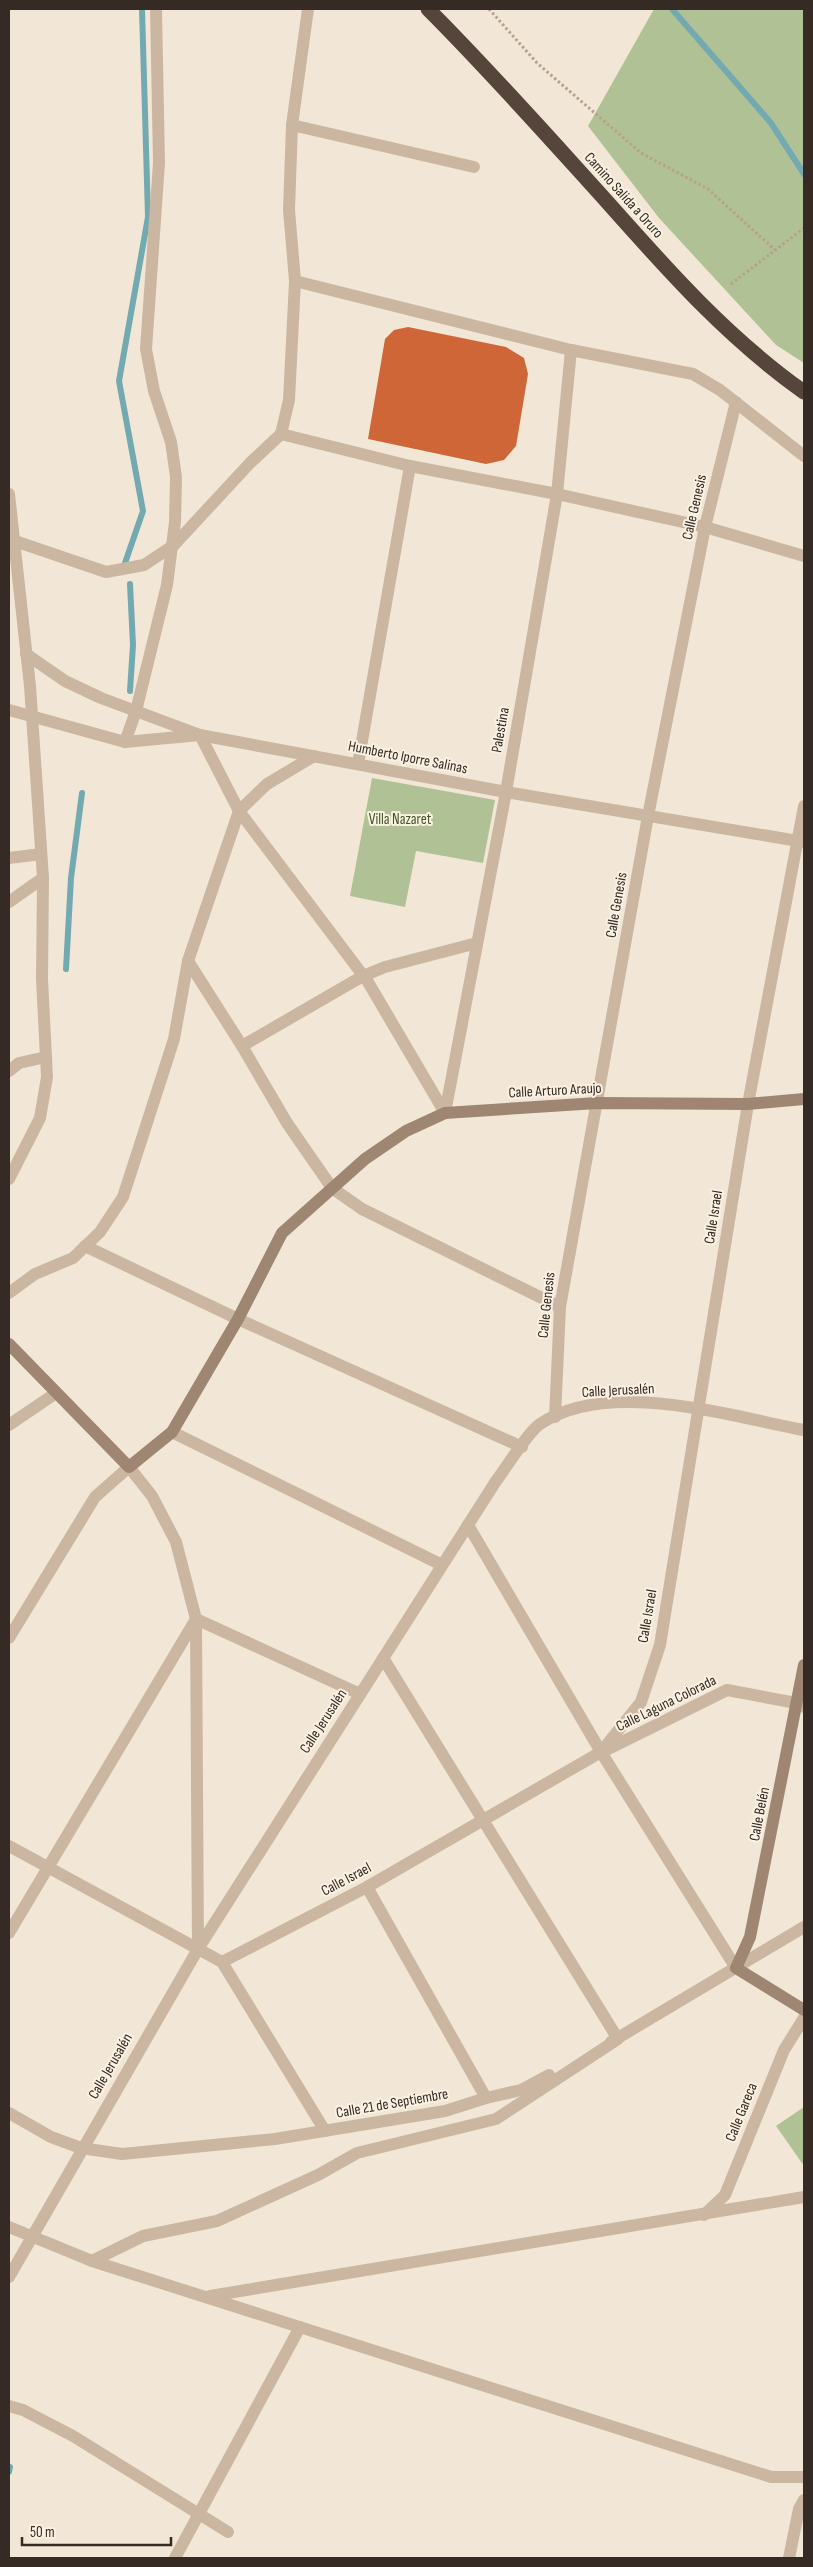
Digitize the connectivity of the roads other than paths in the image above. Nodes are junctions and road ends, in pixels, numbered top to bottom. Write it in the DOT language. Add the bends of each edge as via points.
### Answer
graph roads {
  1 [pos="156,9"];
  2 [pos="308,9"];
  3 [pos="428,9"];
  4 [pos="292,125"];
  5 [pos="474,167"];
  6 [pos="294,281"];
  7 [pos="571,350"];
  8 [pos="804,392"];
  9 [pos="736,402"];
  10 [pos="281,434"];
  11 [pos="804,456"];
  12 [pos="410,466"];
  13 [pos="9,494"];
  14 [pos="557,494"];
  15 [pos="705,527"];
  16 [pos="11,540"];
  17 [pos="172,547"];
  18 [pos="804,556"];
  19 [pos="26,654"];
  20 [pos="9,710"];
  21 [pos="136,711"];
  22 [pos="30,715"];
  23 [pos="200,735"];
  24 [pos="125,742"];
  25 [pos="314,756"];
  26 [pos="358,764"];
  27 [pos="506,792"];
  28 [pos="804,806"];
  29 [pos="240,811"];
  30 [pos="648,816"];
  31 [pos="801,841"];
  32 [pos="41,854"];
  33 [pos="9,858"];
  34 [pos="43,878"];
  35 [pos="9,902"];
  36 [pos="477,943"];
  37 [pos="188,961"];
  38 [pos="363,976"];
  39 [pos="242,1046"];
  40 [pos="46,1057"];
  41 [pos="9,1071"];
  42 [pos="804,1099"];
  43 [pos="597,1103"];
  44 [pos="748,1104"];
  45 [pos="445,1113"];
  46 [pos="9,1179"];
  47 [pos="332,1188"];
  48 [pos="85,1246"];
  49 [pos="9,1294"];
  50 [pos="560,1307"];
  51 [pos="238,1319"];
  52 [pos="9,1344"];
  53 [pos="56,1393"];
  54 [pos="698,1410"];
  55 [pos="555,1418"];
  56 [pos="9,1425"];
  57 [pos="804,1430"];
  58 [pos="172,1432"];
  59 [pos="522,1447"];
  60 [pos="129,1467"];
  61 [pos="468,1525"];
  62 [pos="442,1565"];
  63 [pos="196,1619"];
  64 [pos="9,1638"];
  65 [pos="383,1658"];
  66 [pos="804,1665"];
  67 [pos="360,1694"];
  68 [pos="800,1705"];
  69 [pos="601,1752"];
  70 [pos="483,1821"];
  71 [pos="9,1846"];
  72 [pos="48,1867"];
  73 [pos="367,1886"];
  74 [pos="804,1926"];
  75 [pos="9,1933"];
  76 [pos="198,1948"];
  77 [pos="222,1962"];
  78 [pos="736,1968"];
  79 [pos="804,2010"];
  80 [pos="804,2018"];
  81 [pos="618,2039"];
  82 [pos="486,2098"];
  83 [pos="9,2113"];
  84 [pos="326,2131"];
  85 [pos="81,2148"];
  86 [pos="804,2197"];
  87 [pos="704,2215"];
  88 [pos="9,2227"];
  89 [pos="30,2236"];
  90 [pos="92,2261"];
  91 [pos="9,2277"];
  92 [pos="206,2297"];
  93 [pos="300,2327"];
  94 [pos="9,2406"];
  95 [pos="804,2477"];
  96 [pos="804,2500"];
  97 [pos="199,2514"];
  98 [pos="228,2532"];
  99 [pos="175,2558"];
  100 [pos="789,2558"];
  1 -- 17 [label="street" via="159,163 146,349 154,391 171,442 176,477"];
  2 -- 4 [label="street"];
  3 -- 8 [label="highway, Camino Salida a Oruro" via="501,83 662,264 729,333"];
  4 -- 5 [label="street"];
  4 -- 6 [label="street" via="289,210"];
  6 -- 7 [label="street"];
  6 -- 10 [label="street" via="289,400"];
  7 -- 9 [label="street" via="693,374"];
  7 -- 14 [label="street, Palestina"];
  9 -- 11 [label="street"];
  9 -- 15 [label="street, Calle Genesis"];
  10 -- 12 [label="street"];
  10 -- 17 [label="street"];
  12 -- 14 [label="street"];
  12 -- 26 [label="street"];
  13 -- 16 [label="street"];
  14 -- 15 [label="street"];
  14 -- 27 [label="street, Palestina"];
  15 -- 18 [label="street"];
  15 -- 30 [label="street, Calle Genesis"];
  16 -- 17 [label="street" via="106,572 144,565"];
  16 -- 19 [label="street"];
  17 -- 21 [label="street" via="167,585"];
  19 -- 21 [label="street" via="65,681"];
  19 -- 22 [label="street"];
  20 -- 22 [label="street, Humberto Iporre Salinas"];
  21 -- 23 [label="street"];
  21 -- 24 [label="street"];
  22 -- 24 [label="street, Humberto Iporre Salinas"];
  22 -- 32 [label="street"];
  23 -- 24 [label="street, Humberto Iporre Salinas"];
  23 -- 25 [label="street, Humberto Iporre Salinas"];
  23 -- 29 [label="street"];
  25 -- 26 [label="street, Humberto Iporre Salinas"];
  25 -- 29 [label="street" via="267,784"];
  26 -- 27 [label="street, Humberto Iporre Salinas"];
  27 -- 30 [label="street, Humberto Iporre Salinas"];
  27 -- 36 [label="street, Palestina"];
  28 -- 31 [label="street, Calle Israel"];
  29 -- 37 [label="street"];
  29 -- 38 [label="street"];
  30 -- 31 [label="street, Humberto Iporre Salinas"];
  30 -- 43 [label="street, Calle Genesis"];
  31 -- 44 [label="street, Calle Israel"];
  32 -- 33 [label="street"];
  32 -- 34 [label="street"];
  34 -- 35 [label="street"];
  34 -- 40 [label="street" via="42,980"];
  36 -- 38 [label="street" via="385,967"];
  36 -- 45 [label="street, Palestina"];
  37 -- 39 [label="street"];
  37 -- 48 [label="street" via="174,1039 123,1197 100,1232"];
  38 -- 39 [label="street"];
  38 -- 45 [label="street"];
  39 -- 47 [label="street" via="287,1123"];
  40 -- 41 [label="street" via="19,1063"];
  40 -- 46 [label="street" via="47,1077 40,1118"];
  42 -- 44 [label="street, Calle Arturo Araujo"];
  43 -- 44 [label="street, Calle Arturo Araujo"];
  43 -- 45 [label="street, Calle Arturo Araujo"];
  43 -- 50 [label="street, Calle Genesis"];
  44 -- 54 [label="street, Calle Israel"];
  45 -- 47 [label="street, Calle Arturo Araujo" via="406,1130"];
  47 -- 50 [label="street" via="362,1209"];
  47 -- 51 [label="street, Calle Arturo Araujo" via="282,1232"];
  48 -- 49 [label="street" via="73,1258 35,1274"];
  48 -- 51 [label="street"];
  50 -- 55 [label="street, Calle Genesis"];
  51 -- 58 [label="street, Calle Arturo Araujo"];
  51 -- 59 [label="street"];
  52 -- 53 [label="street"];
  53 -- 56 [label="street"];
  53 -- 60 [label="street"];
  54 -- 55 [label="street, Calle Jerusalén" via="650,1401 582,1405"];
  54 -- 57 [label="street, Calle Jerusalén"];
  54 -- 69 [label="street, Calle Israel" via="660,1645 641,1702"];
  55 -- 59 [label="street, Calle Jerusalén" via="539,1424"];
  58 -- 60 [label="street"];
  58 -- 62 [label="street"];
  59 -- 61 [label="street, Calle Jerusalén"];
  60 -- 63 [label="street" via="152,1496 176,1542"];
  60 -- 64 [label="street" via="95,1497"];
  61 -- 62 [label="street, Calle Jerusalén"];
  61 -- 69 [label="street"];
  62 -- 65 [label="street, Calle Jerusalén"];
  63 -- 67 [label="street"];
  63 -- 72 [label="street"];
  63 -- 76 [label="street"];
  65 -- 67 [label="street, Calle Jerusalén"];
  65 -- 70 [label="street"];
  66 -- 68 [label="street, Calle Belén"];
  67 -- 76 [label="street, Calle Jerusalén"];
  68 -- 69 [label="street, Calle Laguna Colorada" via="728,1690"];
  68 -- 78 [label="street, Calle Belén" via="750,1937"];
  69 -- 70 [label="street, Calle Israel"];
  69 -- 78 [label="street"];
  70 -- 73 [label="street, Calle Israel"];
  70 -- 81 [label="street"];
  71 -- 72 [label="street"];
  72 -- 75 [label="street"];
  72 -- 76 [label="street"];
  73 -- 77 [label="street, Calle Israel"];
  73 -- 82 [label="street"];
  74 -- 78 [label="street, Calle 21 de Septiembre"];
  76 -- 77 [label="street"];
  76 -- 85 [label="street, Calle Jerusalén"];
  77 -- 84 [label="street"];
  78 -- 79 [label="street"];
  78 -- 81 [label="street, Calle 21 de Septiembre"];
  80 -- 87 [label="street, Calle Gareca" via="784,2050 725,2195"];
  81 -- 82 [label="street, Calle 21 de Septiembre" via="520,2090"];
  81 -- 90 [label="street" via="496,2119 357,2153 217,2221 143,2236"];
  82 -- 84 [label="street, Calle 21 de Septiembre" via="444,2111"];
  83 -- 85 [label="street, Calle 21 de Septiembre" via="52,2137"];
  84 -- 85 [label="street, Calle 21 de Septiembre" via="122,2154"];
  85 -- 89 [label="street, Calle Jerusalén"];
  86 -- 87 [label="street"];
  87 -- 92 [label="street"];
  88 -- 89 [label="street"];
  89 -- 90 [label="street"];
  89 -- 91 [label="street, Calle Jerusalén"];
  90 -- 92 [label="street"];
  92 -- 93 [label="street"];
  93 -- 95 [label="street" via="771,2477"];
  93 -- 97 [label="street"];
  94 -- 97 [label="street" via="73,2436"];
  96 -- 100 [label="street" via="799,2509"];
  97 -- 98 [label="street"];
  97 -- 99 [label="street"];
}
